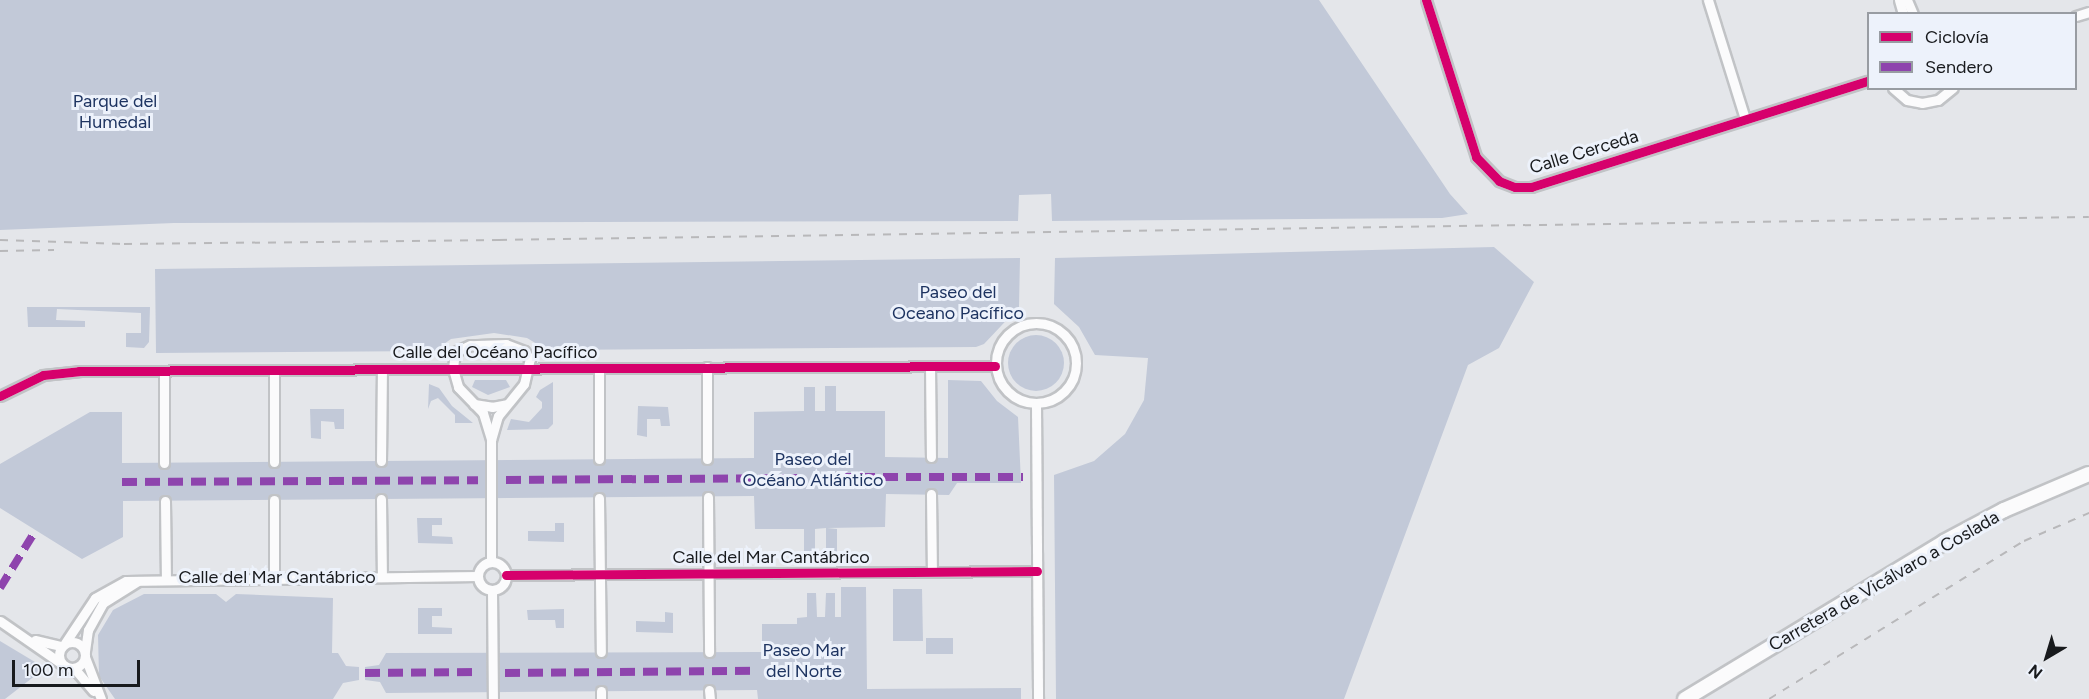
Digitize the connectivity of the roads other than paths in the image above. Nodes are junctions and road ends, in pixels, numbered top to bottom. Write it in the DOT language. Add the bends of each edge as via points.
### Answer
graph roads {
  1 [pos="1426,0"];
  2 [pos="1708,0"];
  3 [pos="1867,82"];
  4 [pos="1895,90"];
  5 [pos="1950,90"];
  6 [pos="1745,119"];
  7 [pos="930,366"];
  8 [pos="995,366"];
  9 [pos="599,368"];
  10 [pos="707,368"];
  11 [pos="453,369"];
  12 [pos="530,369"];
  13 [pos="274,370"];
  14 [pos="382,370"];
  15 [pos="164,371"];
  16 [pos="0,396"];
  17 [pos="474,404"];
  18 [pos="508,404"];
  19 [pos="1036,404"];
  20 [pos="491,440"];
  21 [pos="931,457"];
  22 [pos="599,459"];
  23 [pos="707,459"];
  24 [pos="381,461"];
  25 [pos="274,462"];
  26 [pos="164,463"];
  27 [pos="2089,474"];
  28 [pos="931,494"];
  29 [pos="708,497"];
  30 [pos="599,498"];
  31 [pos="381,499"];
  32 [pos="274,500"];
  33 [pos="165,501"];
  34 [pos="491,562"];
  35 [pos="1037,571"];
  36 [pos="932,572"];
  37 [pos="709,574"];
  38 [pos="506,575"];
  39 [pos="600,575"];
  40 [pos="382,576"];
  41 [pos="478,576"];
  42 [pos="274,577"];
  43 [pos="148,578"];
  44 [pos="166,578"];
  45 [pos="492,590"];
  46 [pos="86,610"];
  47 [pos="0,621"];
  48 [pos="88,630"];
  49 [pos="19,633"];
  50 [pos="64,645"];
  51 [pos="601,652"];
  52 [pos="709,652"];
  53 [pos="85,654"];
  54 [pos="63,664"];
  55 [pos="74,668"];
  56 [pos="100,699"];
  57 [pos="493,699"];
  58 [pos="1038,699"];
  59 [pos="1685,699"];
  1 -- 6 [label="street, Calle Cerceda" via="1476,157 1486,171 1515,187 1531,187"];
  2 -- 6 [label="street"];
  3 -- 6 [label="street, Calle Cerceda"];
  4 -- 5 [label="street" via="1907,100 1923,103 1938,100"];
  7 -- 8 [label="street, Calle del Océano Pacífico"];
  7 -- 10 [label="street, Calle del Océano Pacífico"];
  7 -- 21 [label="street"];
  8 -- 19 [label="street" via="1008,393"];
  8 -- 19 [label="street" via="1003,340 1017,328 1044,324 1060,331 1075,354 1073,379 1058,397"];
  9 -- 10 [label="street, Calle del Océano Pacífico"];
  9 -- 12 [label="street, Calle del Océano Pacífico"];
  9 -- 22 [label="street"];
  10 -- 23 [label="street"];
  11 -- 12 [label="street, Calle del Océano Pacífico"];
  11 -- 12 [label="street" via="455,352 484,343 524,351"];
  11 -- 14 [label="street, Calle del Océano Pacífico"];
  11 -- 17 [label="street" via="458,387"];
  12 -- 18 [label="street" via="521,389"];
  13 -- 14 [label="street, Calle del Océano Pacífico"];
  13 -- 15 [label="street, Calle del Océano Pacífico"];
  13 -- 25 [label="street"];
  14 -- 24 [label="street"];
  15 -- 16 [label="street, Calle del Océano Pacífico" via="55,373 30,379"];
  15 -- 26 [label="street"];
  17 -- 18 [label="street"];
  17 -- 20 [label="street" via="485,416"];
  18 -- 20 [label="street" via="497,418"];
  19 -- 35 [label="street"];
  20 -- 34 [label="street"];
  27 -- 59 [label="street, Carretera de Vicálvaro a Coslada" via="2004,510 1944,542"];
  28 -- 36 [label="street"];
  29 -- 37 [label="street"];
  30 -- 39 [label="street"];
  31 -- 40 [label="street"];
  32 -- 42 [label="street"];
  33 -- 44 [label="street"];
  34 -- 38 [label="street" via="500,564"];
  34 -- 41 [label="street" via="483,565"];
  35 -- 36 [label="street, Calle del Mar Cantábrico"];
  35 -- 58 [label="street"];
  36 -- 37 [label="street, Calle del Mar Cantábrico"];
  37 -- 39 [label="street, Calle del Mar Cantábrico"];
  37 -- 52 [label="street"];
  38 -- 39 [label="street, Calle del Mar Cantábrico"];
  38 -- 45 [label="street" via="503,584"];
  39 -- 51 [label="street"];
  40 -- 41 [label="street, Calle del Mar Cantábrico"];
  40 -- 42 [label="street, Calle del Mar Cantábrico"];
  41 -- 45 [label="street" via="483,587"];
  42 -- 44 [label="street, Calle del Mar Cantábrico"];
  43 -- 44 [label="street, Calle del Mar Cantábrico"];
  43 -- 46 [label="street, Calle del Mar Cantábrico" via="113,585"];
  43 -- 48 [label="street, Calle del Mar Cantábrico" via="103,603"];
  45 -- 57 [label="street"];
  46 -- 48 [label="street, Calle del Mar Cantábrico"];
  46 -- 50 [label="street, Calle del Mar Cantábrico"];
  47 -- 49 [label="street"];
  48 -- 53 [label="street, Calle del Mar Cantábrico"];
  49 -- 50 [label="street" via="46,645"];
  49 -- 54 [label="street"];
  50 -- 53 [label="street" via="77,642"];
  50 -- 54 [label="street" via="59,657"];
  53 -- 55 [label="street"];
  53 -- 56 [label="street"];
  54 -- 55 [label="street"];
  55 -- 56 [label="street"];
}
